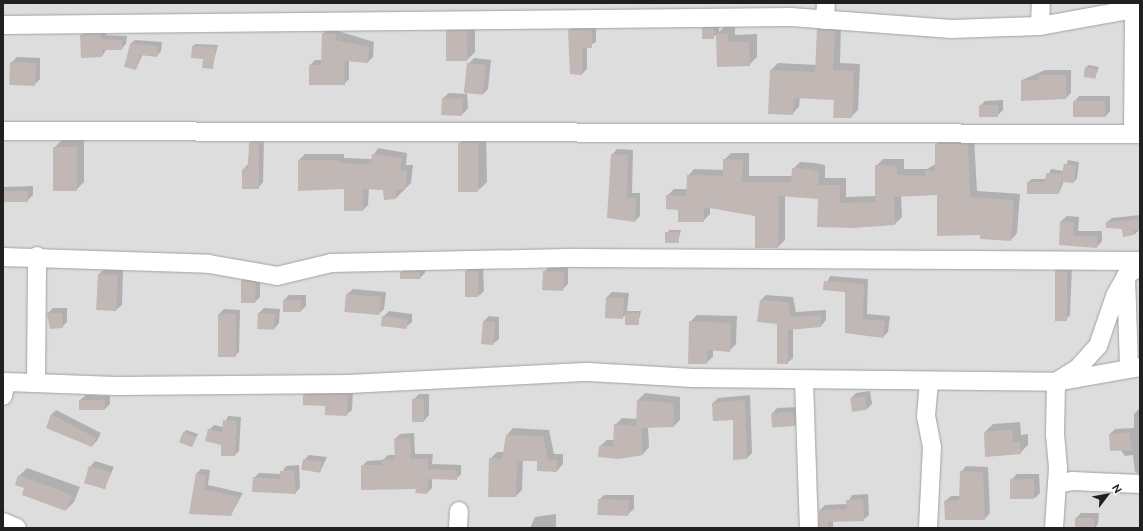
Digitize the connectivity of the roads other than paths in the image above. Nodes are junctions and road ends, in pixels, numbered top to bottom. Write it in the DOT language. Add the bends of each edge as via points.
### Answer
graph roads {
  1 [pos="1041,3"];
  2 [pos="1137,8"];
  3 [pos="826,11"];
  4 [pos="3,24"];
  5 [pos="1040,26"];
  6 [pos="3,131"];
  7 [pos="1137,133"];
  8 [pos="37,256"];
  9 [pos="3,257"];
  10 [pos="1133,266"];
  11 [pos="1134,367"];
  12 [pos="929,380"];
  13 [pos="804,381"];
  14 [pos="36,382"];
  15 [pos="1056,382"];
  16 [pos="3,396"];
  17 [pos="1057,484"];
  18 [pos="1140,484"];
  19 [pos="3,522"];
  20 [pos="17,528"];
  21 [pos="809,528"];
  22 [pos="928,528"];
  23 [pos="1054,528"];
  1 -- 5 [label="street"];
  2 -- 5 [label="street"];
  2 -- 7 [label="street"];
  3 -- 4 [label="street"];
  3 -- 5 [label="street" via="952,29"];
  6 -- 7 [label="street"];
  8 -- 9 [label="street"];
  8 -- 10 [label="street" via="209,264 277,276 331,263 577,258"];
  8 -- 14 [label="street"];
  10 -- 11 [label="street"];
  10 -- 15 [label="street" via="1098,346 1077,369"];
  11 -- 15 [label="street"];
  12 -- 13 [label="street"];
  12 -- 15 [label="street"];
  12 -- 22 [label="street" via="926,416 932,447"];
  13 -- 14 [label="street" via="589,372 349,384 116,386"];
  13 -- 21 [label="street"];
  14 -- 16 [label="street" via="6,382"];
  15 -- 17 [label="street"];
  17 -- 18 [label="street"];
  17 -- 23 [label="street"];
  19 -- 20 [label="street"];
}
